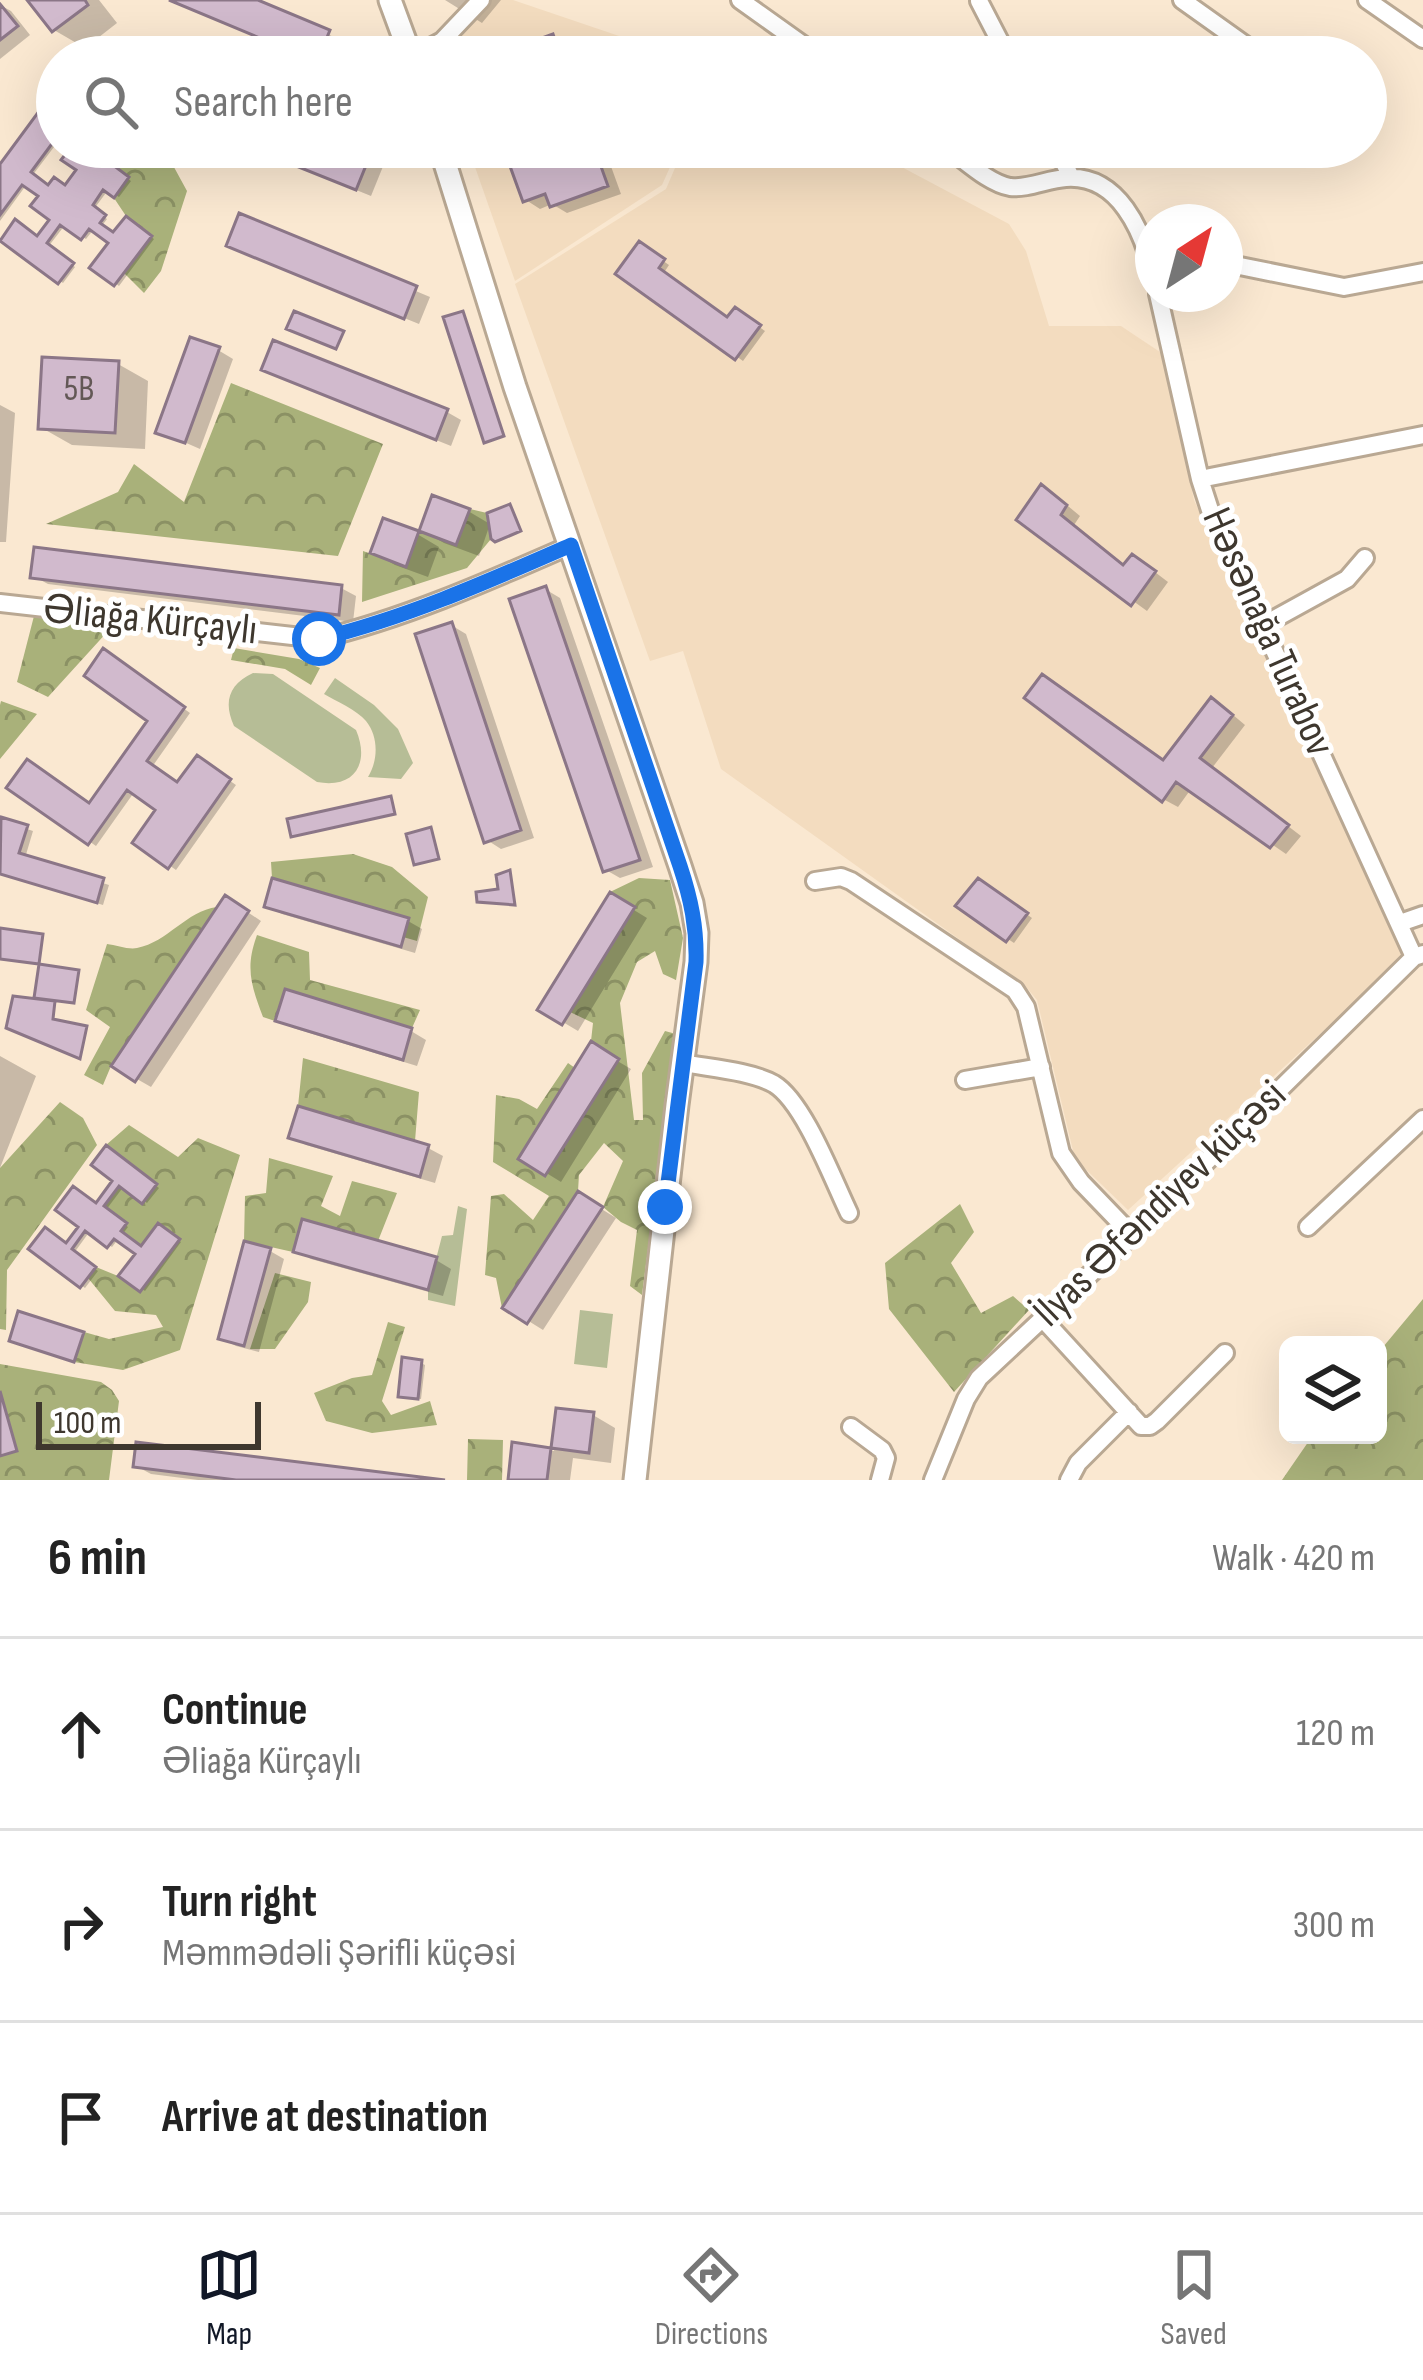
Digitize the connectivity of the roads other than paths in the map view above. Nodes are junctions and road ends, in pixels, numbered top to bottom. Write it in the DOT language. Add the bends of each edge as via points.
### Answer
graph roads {
  1 [pos="389,0"];
  2 [pos="481,0"];
  3 [pos="740,0"];
  4 [pos="1182,0"];
  5 [pos="1367,0"];
  6 [pos="979,2"];
  7 [pos="403,36"];
  8 [pos="447,36"];
  9 [pos="791,36"];
  10 [pos="997,36"];
  11 [pos="1233,36"];
  12 [pos="1423,39"];
  13 [pos="447,168"];
  14 [pos="977,168"];
  15 [pos="1066,168"];
  16 [pos="1071,177"];
  17 [pos="1135,221"];
  18 [pos="1243,267"];
  19 [pos="1423,272"];
  20 [pos="1162,312"];
  21 [pos="1423,435"];
  22 [pos="1200,479"];
  23 [pos="571,545"];
  24 [pos="1365,558"];
  25 [pos="0,603"];
  26 [pos="1265,624"];
  27 [pos="814,881"];
  28 [pos="1423,915"];
  29 [pos="1400,923"];
  30 [pos="1419,956"];
  31 [pos="682,1063"];
  32 [pos="1041,1067"];
  33 [pos="965,1080"];
  34 [pos="1423,1119"];
  35 [pos="849,1213"];
  36 [pos="1308,1227"];
  37 [pos="1132,1235"];
  38 [pos="1042,1318"];
  39 [pos="1225,1353"];
  40 [pos="1129,1412"];
  41 [pos="851,1427"];
  42 [pos="635,1480"];
  43 [pos="880,1480"];
  44 [pos="933,1480"];
  45 [pos="1069,1480"];
  1 -- 7 [label="street"];
  2 -- 8 [label="street"];
  3 -- 9 [label="street"];
  4 -- 11 [label="street"];
  5 -- 12 [label="street"];
  6 -- 10 [label="street"];
  13 -- 23 [label="street"];
  14 -- 16 [label="street" via="1008,187"];
  15 -- 16 [label="street"];
  16 -- 17 [label="street" via="1098,186"];
  18 -- 19 [label="street" via="1344,287"];
  20 -- 22 [label="street, Həsənağa Turabov"];
  21 -- 22 [label="street"];
  22 -- 26 [label="street, Həsənağa Turabov"];
  23 -- 25 [label="street, Əliağa Kürçaylı" via="319,639"];
  23 -- 31 [label="street" via="692,903 696,962"];
  24 -- 26 [label="street" via="1347,579"];
  26 -- 29 [label="street, Həsənağa Turabov"];
  27 -- 32 [label="street" via="851,881 1015,990"];
  28 -- 29 [label="street"];
  29 -- 30 [label="street, Həsənağa Turabov"];
  30 -- 37 [label="street, İlyas Əfəndiyev küçəsi"];
  31 -- 35 [label="street" via="774,1084 795,1101"];
  31 -- 42 [label="street"];
  32 -- 33 [label="street"];
  32 -- 37 [label="street" via="1061,1153"];
  34 -- 36 [label="street"];
  37 -- 38 [label="street, İlyas Əfəndiyev küçəsi"];
  38 -- 40 [label="street"];
  38 -- 44 [label="street, İlyas Əfəndiyev küçəsi" via="979,1378"];
  39 -- 40 [label="street" via="1150,1426"];
  40 -- 45 [label="street"];
  41 -- 43 [label="street" via="882,1450"];
}
